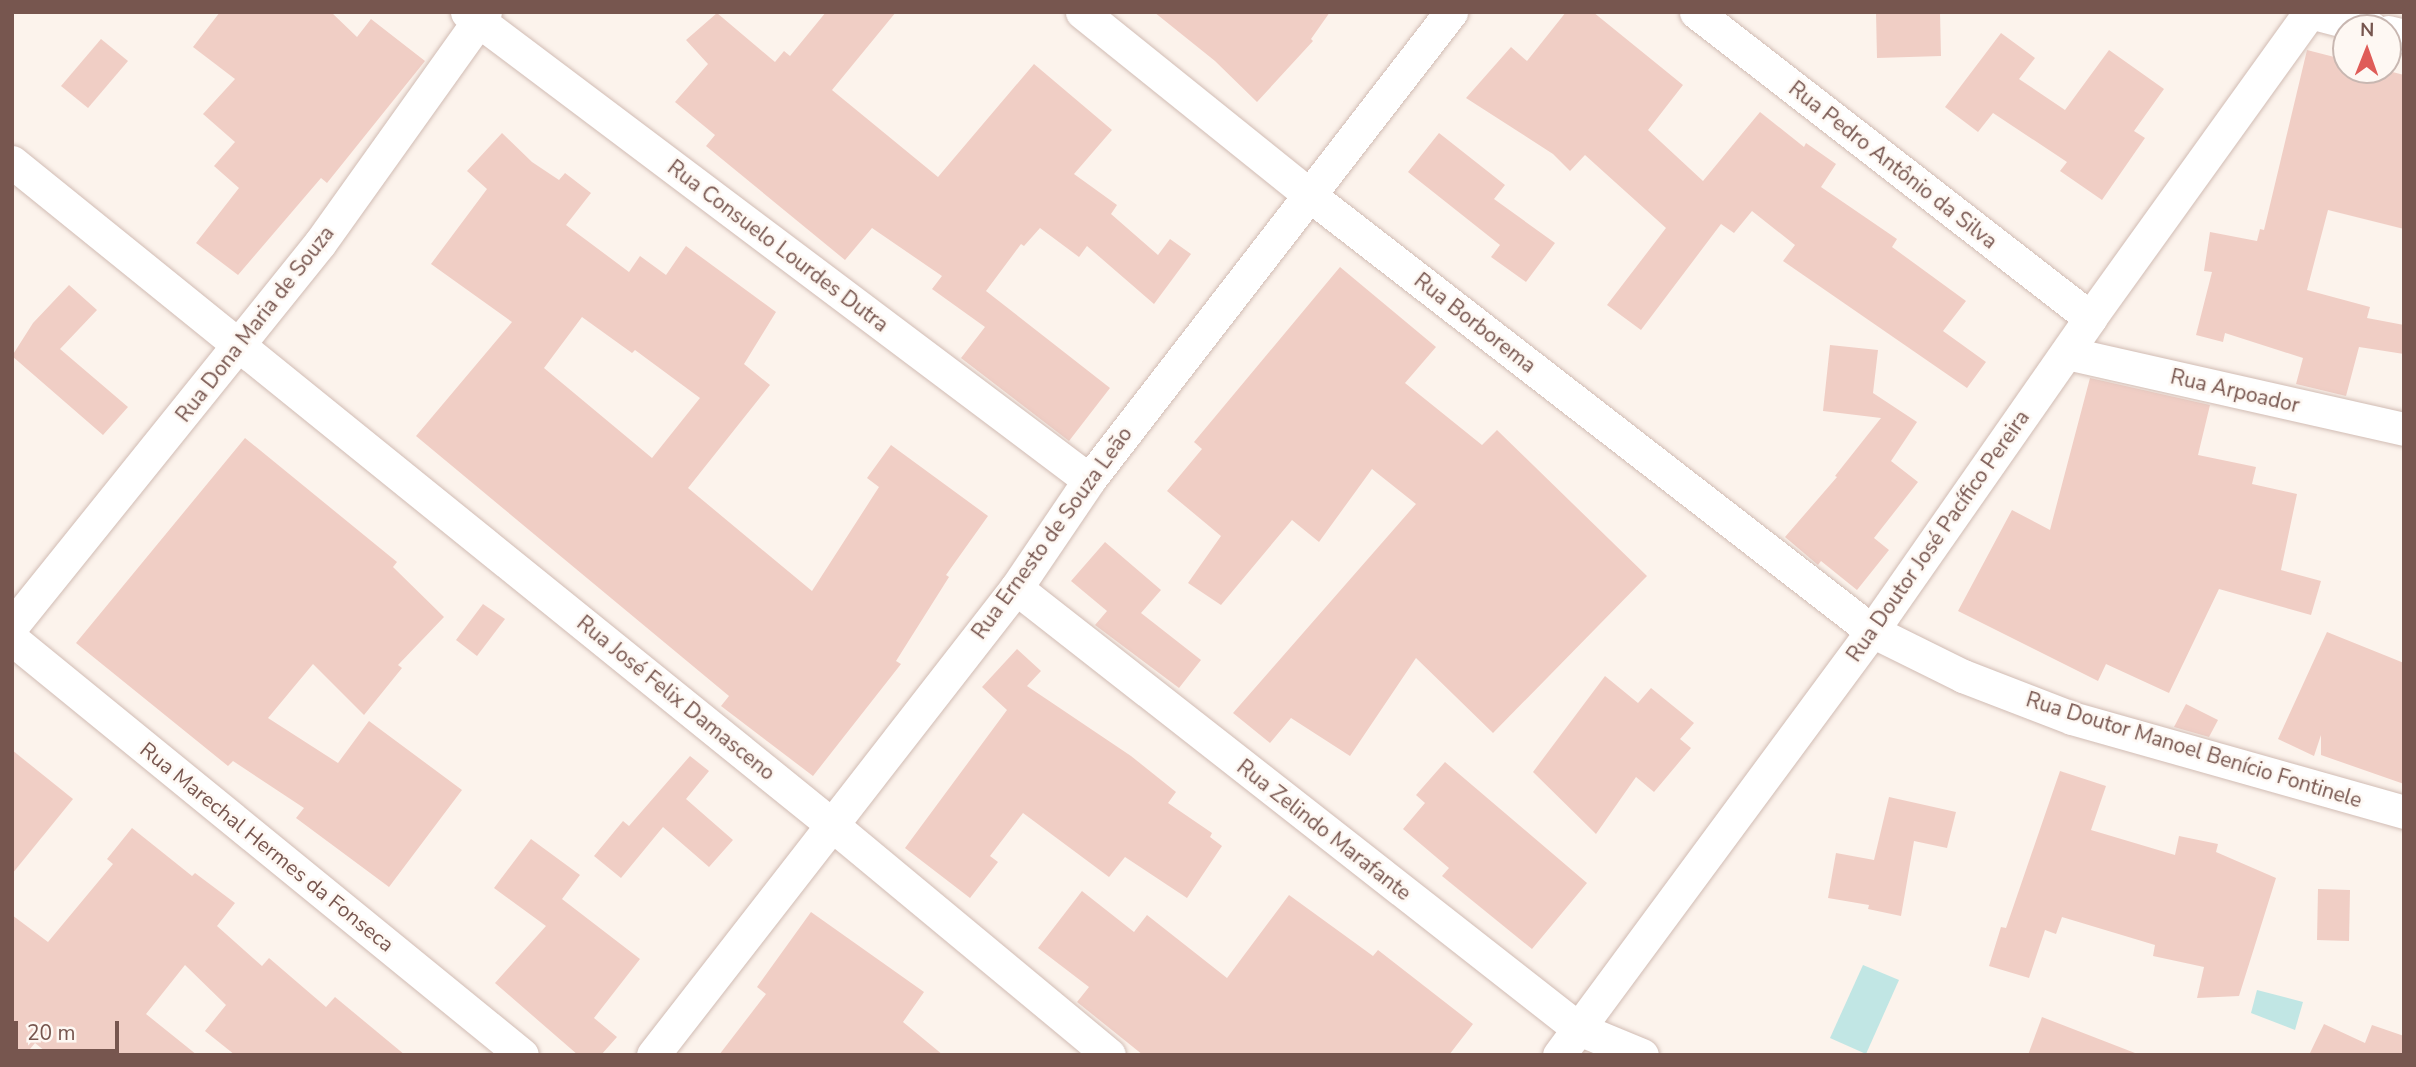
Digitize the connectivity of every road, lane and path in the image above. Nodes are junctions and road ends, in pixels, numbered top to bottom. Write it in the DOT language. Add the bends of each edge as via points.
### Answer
graph roads {
  1 [pos="1082,12"];
  2 [pos="1451,12"];
  3 [pos="1696,12"];
  4 [pos="2310,12"];
  5 [pos="477,15"];
  6 [pos="2332,18"];
  7 [pos="12,162"];
  8 [pos="1308,194"];
  9 [pos="2090,318"];
  10 [pos="240,345"];
  11 [pos="2067,353"];
  12 [pos="2404,429"];
  13 [pos="1089,480"];
  14 [pos="1016,588"];
  15 [pos="12,626"];
  16 [pos="1872,631"];
  17 [pos="12,639"];
  18 [pos="2404,811"];
  19 [pos="831,824"];
  20 [pos="1569,1042"];
  21 [pos="523,1055"];
  22 [pos="653,1055"];
  23 [pos="1109,1055"];
  24 [pos="1642,1055"];
  1 -- 8 [label="street, Rua Borborema"];
  2 -- 8 [label="street, Rua Ernesto de Souza Leão"];
  3 -- 9 [label="street, Rua Pedro Antônio da Silva"];
  4 -- 6 [label="street"];
  4 -- 9 [label="street, Rua Doutor José Pacífico Pereira"];
  5 -- 10 [label="street, Rua Dona Maria de Souza" via="320,243"];
  5 -- 13 [label="street, Rua Consuelo Lourdes Dutra"];
  7 -- 10 [label="street, Rua José Felix Damasceno"];
  8 -- 13 [label="street, Rua Ernesto de Souza Leão"];
  8 -- 16 [label="street, Rua Borborema"];
  9 -- 11 [label="street, Rua Doutor José Pacífico Pereira"];
  10 -- 15 [label="street, Rua Dona Maria de Souza"];
  10 -- 19 [label="street, Rua José Felix Damasceno"];
  11 -- 12 [label="street, Rua Arpoador"];
  11 -- 16 [label="street, Rua Doutor José Pacífico Pereira"];
  13 -- 14 [label="street, Rua Ernesto de Souza Leão"];
  14 -- 19 [label="street, Rua Ernesto de Souza Leão"];
  14 -- 20 [label="street, Rua Zelindo Marafante"];
  16 -- 18 [label="street, Rua Doutor Manoel Benício Fontinele" via="1963,676 2072,718"];
  16 -- 20 [label="street, Rua Doutor José Pacífico Pereira"];
  17 -- 21 [label="street, Rua Marechal Hermes da Fonseca"];
  19 -- 22 [label="street, Rua Ernesto de Souza Leão"];
  19 -- 23 [label="street, Rua José Felix Damasceno"];
  20 -- 24 [label="street, Rua Zelindo Marafante"];
}
